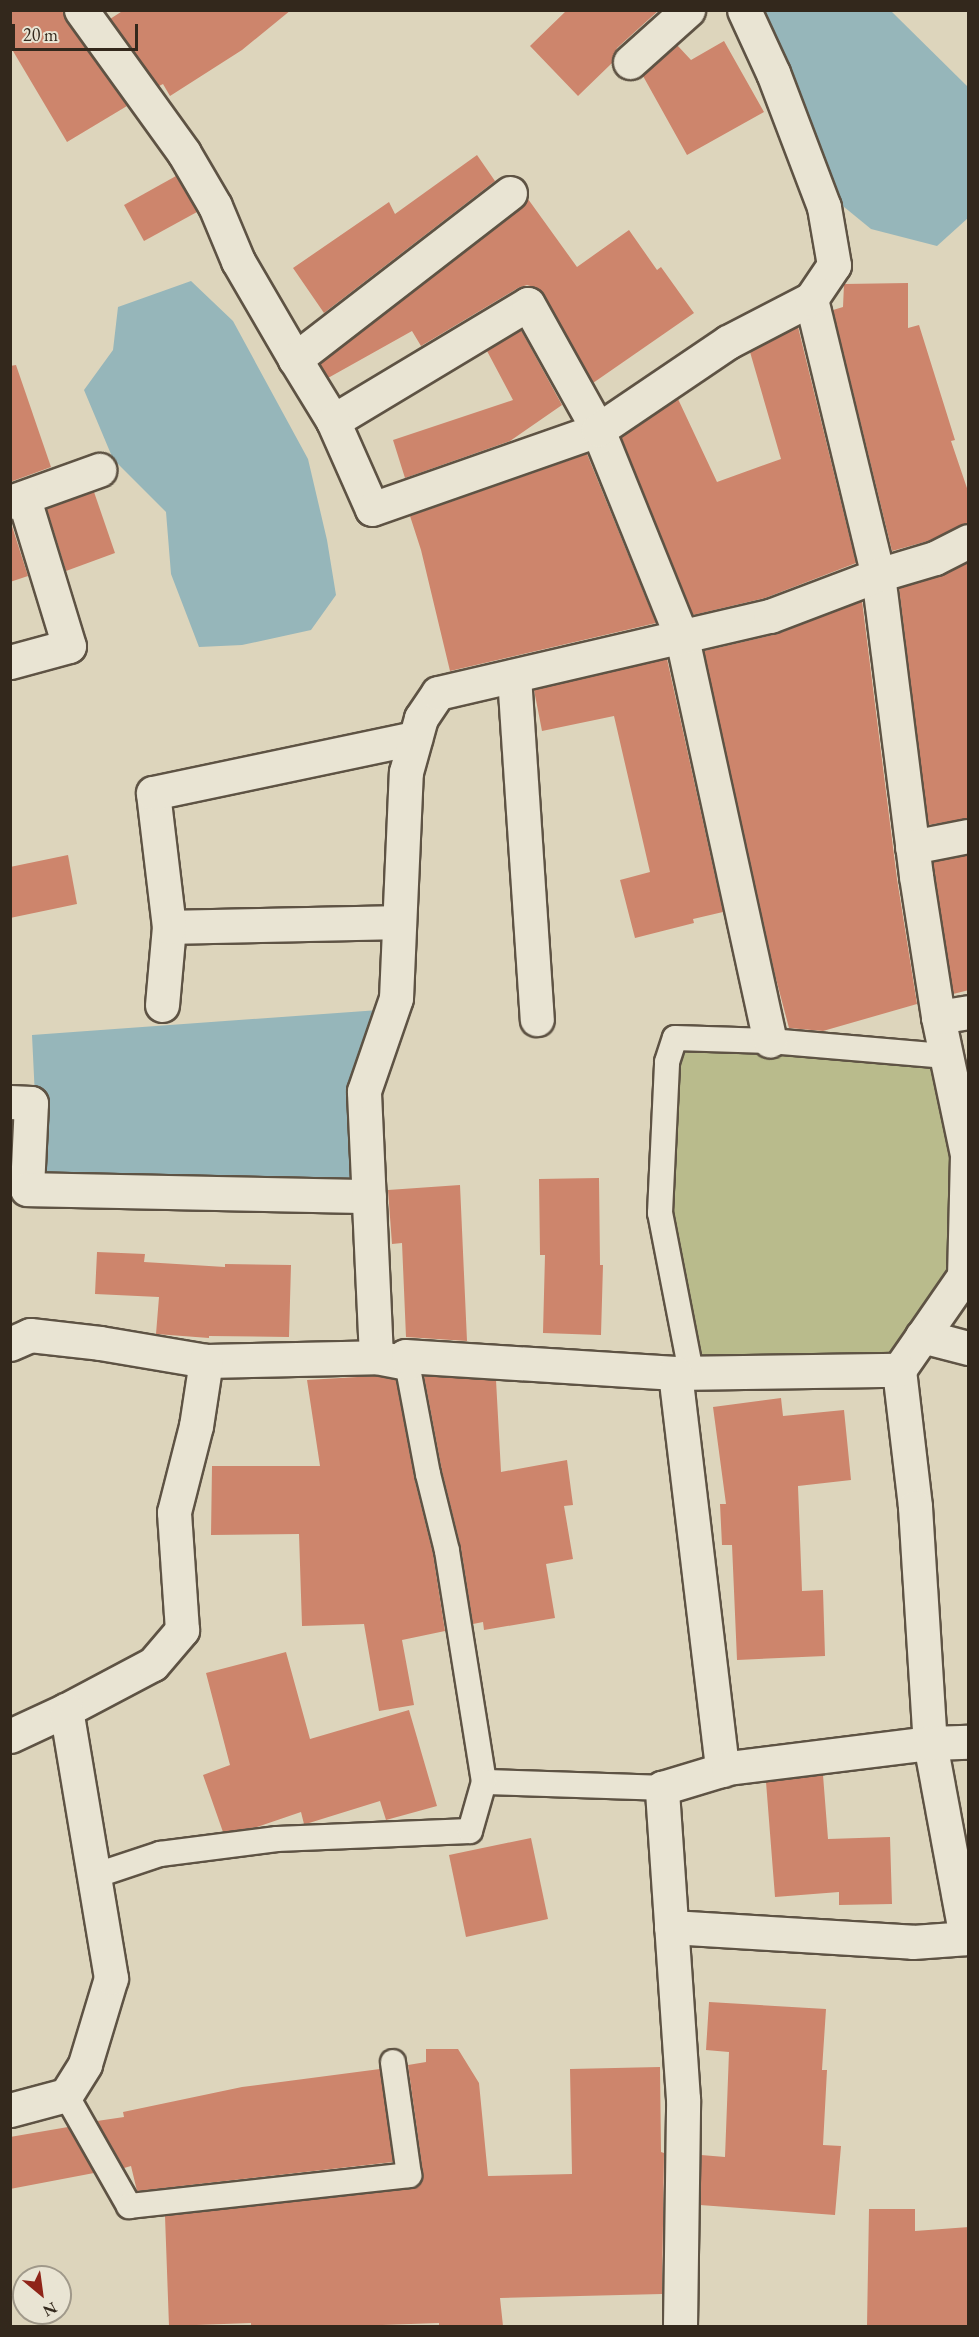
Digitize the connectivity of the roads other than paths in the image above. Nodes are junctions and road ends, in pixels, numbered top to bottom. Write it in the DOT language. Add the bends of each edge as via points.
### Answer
graph roads {
  1 [pos="81,10"];
  2 [pos="744,10"];
  3 [pos="677,19"];
  4 [pos="630,62"];
  5 [pos="510,193"];
  6 [pos="812,299"];
  7 [pos="295,359"];
  8 [pos="333,422"];
  9 [pos="598,430"];
  10 [pos="99,470"];
  11 [pos="17,500"];
  12 [pos="969,541"];
  13 [pos="878,575"];
  14 [pos="682,638"];
  15 [pos="10,662"];
  16 [pos="514,676"];
  17 [pos="415,738"];
  18 [pos="969,836"];
  19 [pos="912,847"];
  20 [pos="399,922"];
  21 [pos="169,927"];
  22 [pos="162,1005"];
  23 [pos="953,1014"];
  24 [pos="537,1019"];
  25 [pos="770,1041"];
  26 [pos="946,1056"];
  27 [pos="10,1102"];
  28 [pos="369,1196"];
  29 [pos="968,1210"];
  30 [pos="922,1336"];
  31 [pos="10,1344"];
  32 [pos="969,1348"];
  33 [pos="392,1360"];
  34 [pos="206,1361"];
  35 [pos="899,1370"];
  36 [pos="683,1373"];
  37 [pos="66,1710"];
  38 [pos="10,1736"];
  39 [pos="969,1742"];
  40 [pos="930,1743"];
  41 [pos="722,1770"];
  42 [pos="483,1782"];
  43 [pos="662,1788"];
  44 [pos="94,1876"];
  45 [pos="671,1927"];
  46 [pos="968,1944"];
  47 [pos="393,2062"];
  48 [pos="66,2095"];
  49 [pos="10,2110"];
  50 [pos="680,2326"];
  1 -- 7 [label="street" via="184,153 215,206 238,261"];
  2 -- 6 [label="street" via="773,73 824,207 834,265"];
  3 -- 4 [label="street"];
  5 -- 7 [label="street"];
  6 -- 9 [label="street" via="728,342"];
  6 -- 13 [label="street"];
  7 -- 8 [label="street"];
  8 -- 9 [label="street" via="372,509"];
  8 -- 9 [label="street" via="528,304"];
  9 -- 14 [label="street"];
  10 -- 11 [label="street"];
  11 -- 15 [label="street" via="69,646"];
  12 -- 13 [label="street" via="935,558"];
  13 -- 14 [label="street" via="770,616"];
  13 -- 19 [label="street"];
  14 -- 16 [label="street"];
  14 -- 25 [label="street"];
  16 -- 17 [label="street" via="438,693 421,718"];
  16 -- 24 [label="street"];
  17 -- 20 [label="street" via="406,772"];
  17 -- 21 [label="street" via="153,793"];
  18 -- 19 [label="street"];
  19 -- 23 [label="street"];
  20 -- 21 [label="street"];
  20 -- 28 [label="street" via="396,998 364,1091"];
  21 -- 22 [label="street"];
  23 -- 26 [label="street"];
  25 -- 26 [label="lane"];
  25 -- 36 [label="lane" via="675,1038 667,1062 660,1212"];
  26 -- 29 [label="street" via="967,1155"];
  27 -- 28 [label="street" via="31,1103 27,1189"];
  28 -- 33 [label="street"];
  29 -- 30 [label="street" via="964,1276"];
  30 -- 32 [label="street"];
  30 -- 35 [label="street"];
  31 -- 34 [label="street" via="30,1335"];
  33 -- 34 [label="street"];
  33 -- 36 [label="street" via="405,1356"];
  33 -- 42 [label="lane" via="428,1474 447,1551"];
  34 -- 37 [label="street" via="196,1426 174,1512 182,1630 153,1664"];
  35 -- 36 [label="street"];
  35 -- 40 [label="street" via="915,1507"];
  36 -- 41 [label="street"];
  37 -- 38 [label="street"];
  37 -- 44 [label="street"];
  39 -- 40 [label="street"];
  40 -- 41 [label="street"];
  40 -- 46 [label="street"];
  41 -- 43 [label="street"];
  42 -- 43 [label="lane"];
  42 -- 44 [label="lane" via="470,1831 277,1839 160,1854"];
  43 -- 45 [label="street"];
  44 -- 48 [label="street" via="111,1978 85,2064"];
  45 -- 46 [label="street"];
  45 -- 50 [label="street" via="683,2099"];
  47 -- 48 [label="lane" via="409,2175 129,2206"];
  48 -- 49 [label="street"];
}
